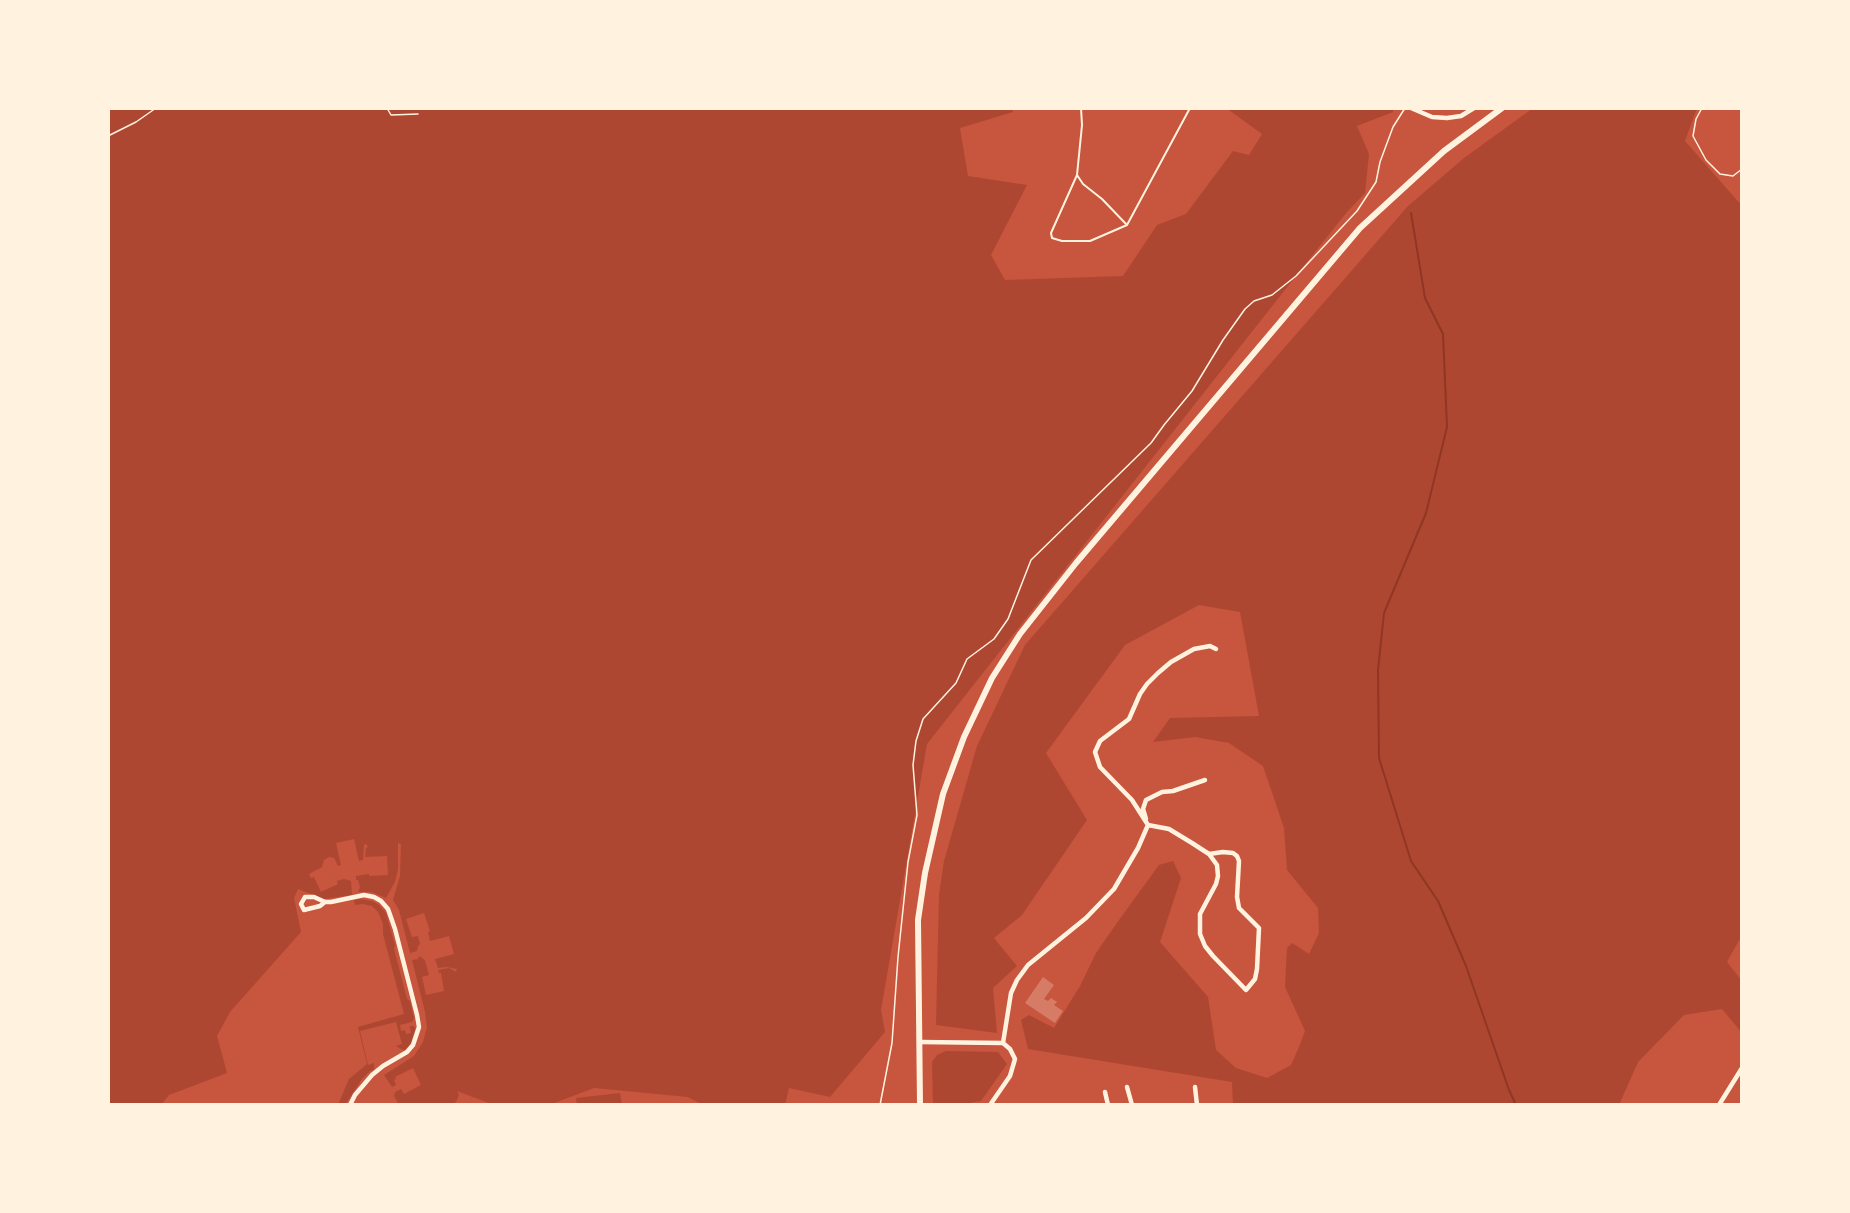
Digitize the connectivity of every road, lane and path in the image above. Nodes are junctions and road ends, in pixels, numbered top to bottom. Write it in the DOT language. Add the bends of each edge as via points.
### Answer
graph roads {
  1 [pos="156,108"];
  2 [pos="387,108"];
  3 [pos="1081,108"];
  4 [pos="1190,108"];
  5 [pos="1405,108"];
  6 [pos="1411,108"];
  7 [pos="1474,108"];
  8 [pos="1502,108"];
  9 [pos="1702,108"];
  10 [pos="418,114"];
  11 [pos="108,136"];
  12 [pos="1742,169"];
  13 [pos="1077,175"];
  14 [pos="1127,225"];
  15 [pos="1216,649"];
  16 [pos="1205,780"];
  17 [pos="1148,825"];
  18 [pos="1209,854"];
  19 [pos="325,902"];
  20 [pos="920,1042"];
  21 [pos="1003,1043"];
  22 [pos="1742,1068"];
  23 [pos="1127,1087"];
  24 [pos="1195,1087"];
  25 [pos="1105,1092"];
  26 [pos="350,1105"];
  27 [pos="880,1105"];
  28 [pos="920,1105"];
  29 [pos="990,1105"];
  30 [pos="1108,1105"];
  31 [pos="1132,1105"];
  32 [pos="1197,1105"];
  33 [pos="1719,1105"];
  1 -- 11 [label="path"];
  2 -- 10 [label="path" via="391,116"];
  3 -- 13 [label="lane"];
  4 -- 14 [label="lane"];
  5 -- 27 [label="path" via="1393,127 1376,182 1357,211 1296,276 1245,309 1192,391 1151,443 1031,560 1008,619 994,639 967,659 956,683 923,719 916,741 917,815 908,862 892,1042"];
  6 -- 7 [label="street" via="1432,117 1447,118"];
  8 -- 20 [label="main road" via="1444,151 1360,228 1076,563 1020,634 992,678 943,794 925,873 918,920"];
  9 -- 12 [label="path" via="1693,136 1706,160 1720,174 1733,176"];
  13 -- 14 [label="lane"];
  13 -- 14 [label="lane" via="1052,238 1062,242 1090,240"];
  15 -- 17 [label="street" via="1194,649 1158,673 1140,694 1129,719 1100,741 1095,752 1100,767 1132,800"];
  16 -- 17 [label="street" via="1146,800 1143,809"];
  17 -- 18 [label="street" via="1169,829"];
  17 -- 21 [label="street" via="1113,890 1086,918 1028,965 1017,980 1011,993"];
  18 -- 18 [label="street" via="1217,865 1218,876 1200,914 1200,934 1213,956 1246,990 1255,979 1259,928 1239,908 1237,856"];
  19 -- 19 [label="street" via="305,897 301,904 304,910"];
  19 -- 26 [label="street" via="364,895 381,901 388,909 417,1015 413,1045 372,1075"];
  20 -- 21 [label="street"];
  20 -- 28 [label="main road"];
  21 -- 29 [label="street" via="1015,1059 1010,1076"];
  22 -- 33 [label="street"];
  23 -- 31 [label="street"];
  24 -- 32 [label="street"];
  25 -- 30 [label="street"];
}
